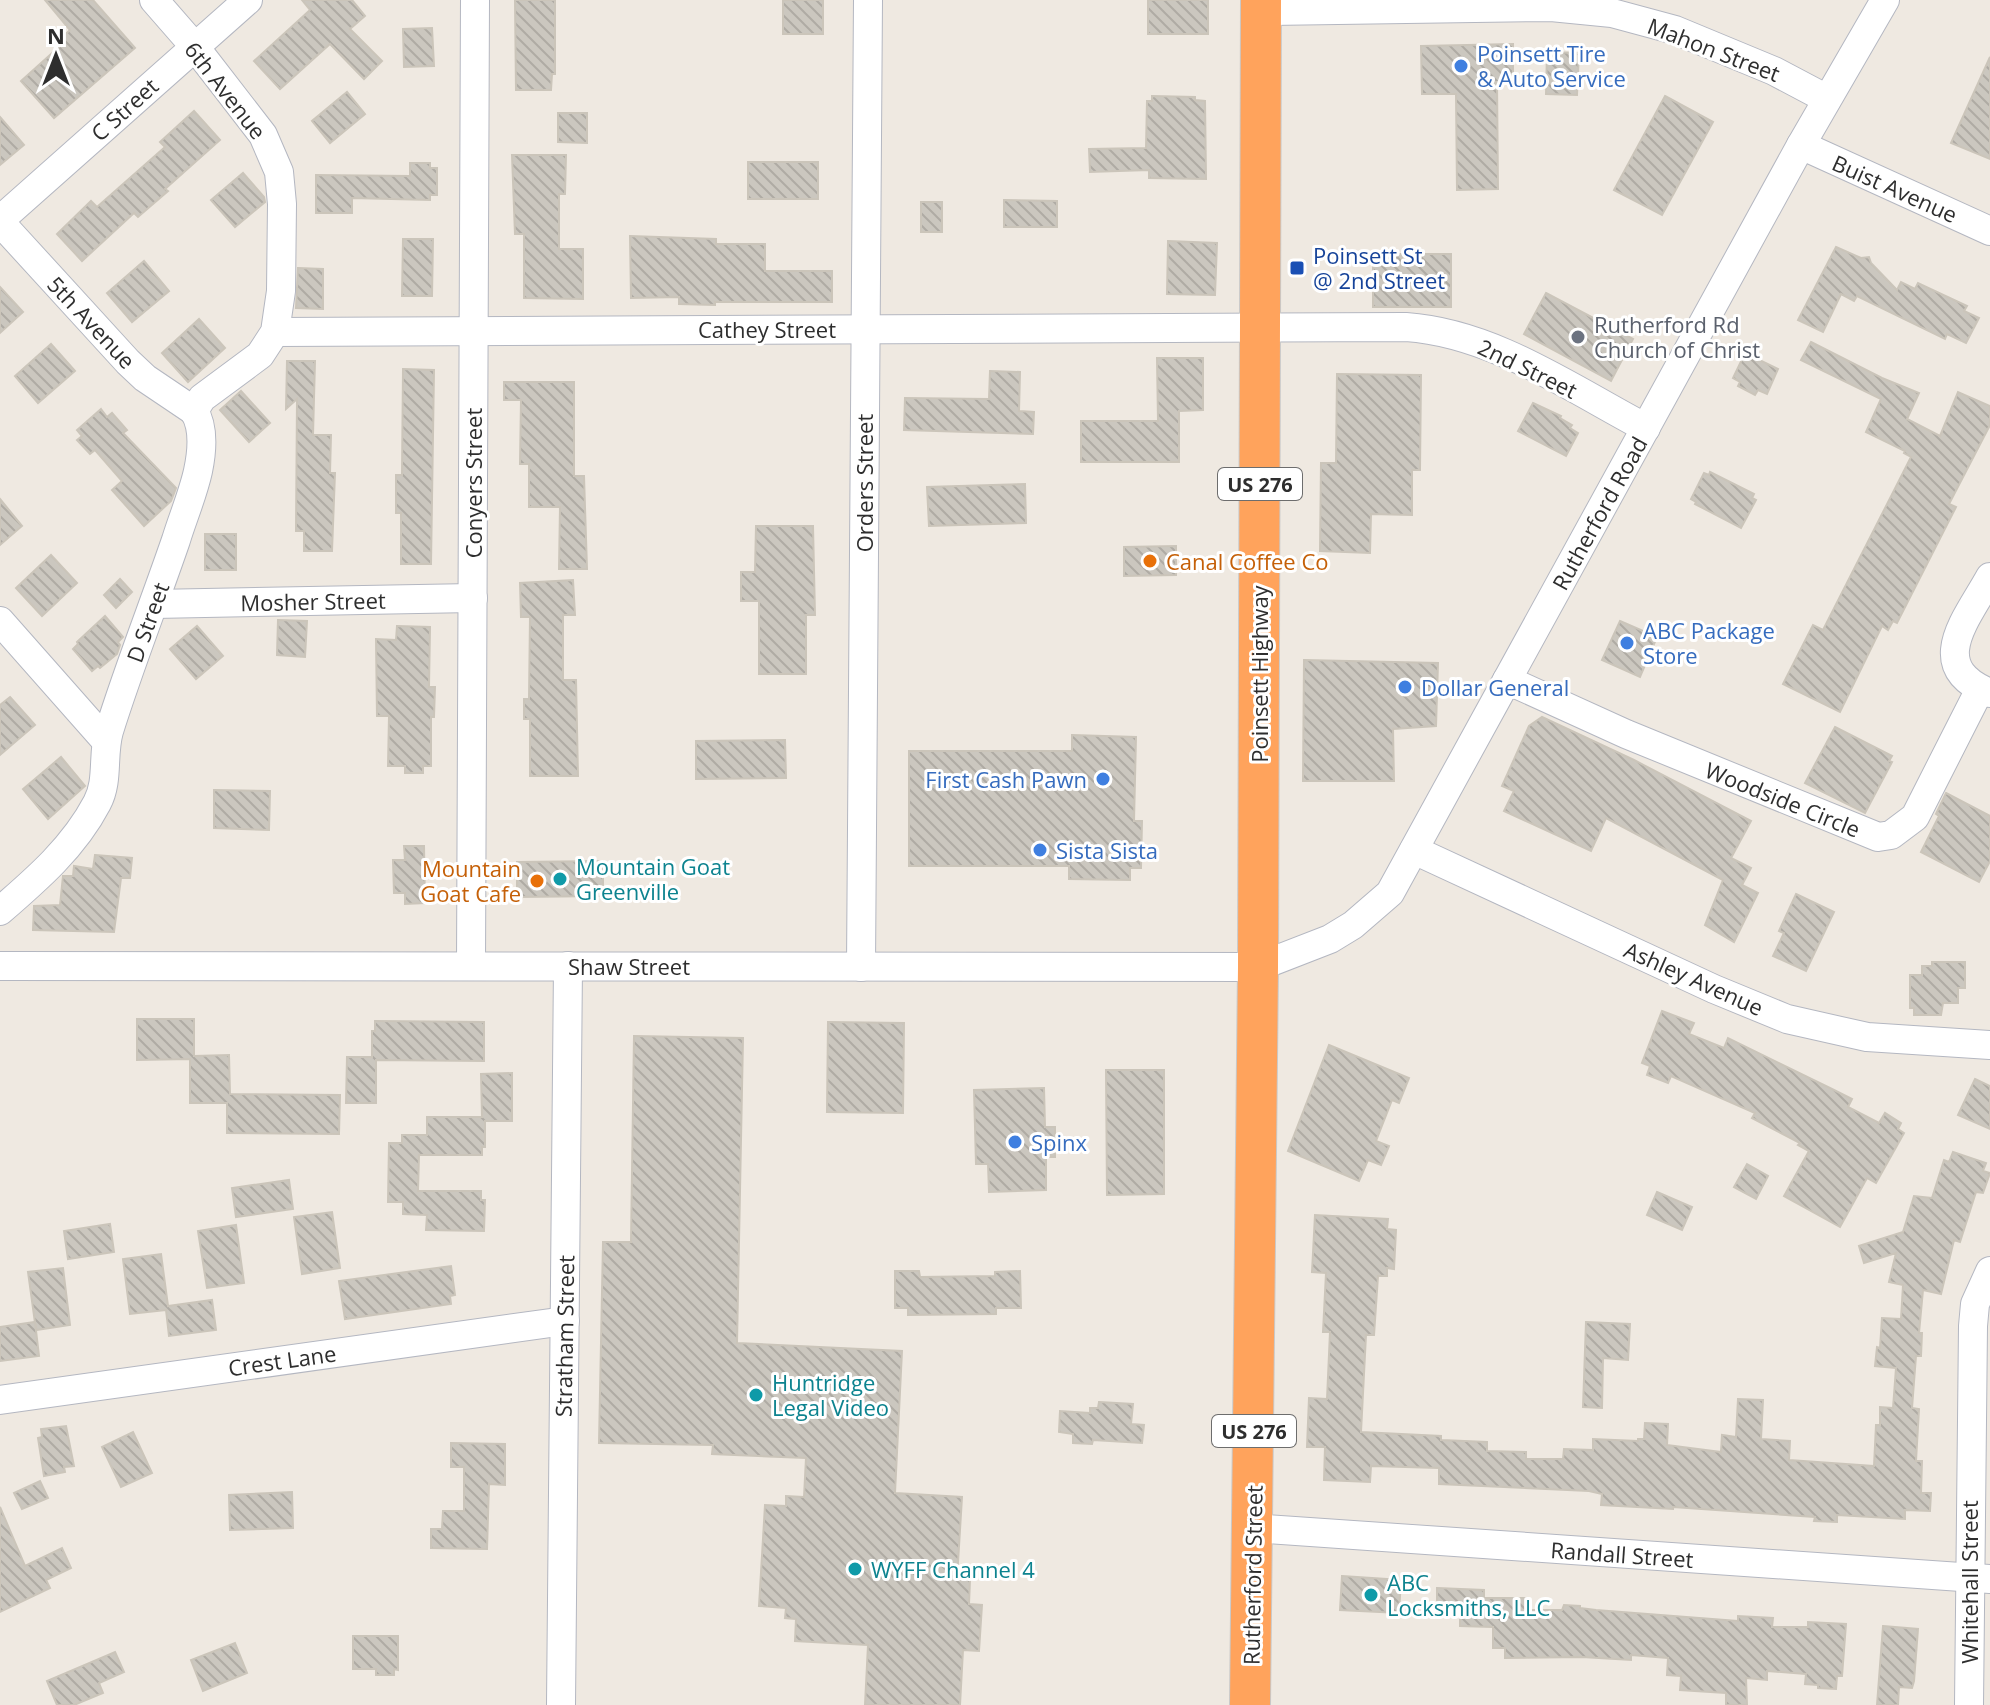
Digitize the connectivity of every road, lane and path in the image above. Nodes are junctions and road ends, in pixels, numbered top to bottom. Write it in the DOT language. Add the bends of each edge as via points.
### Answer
graph roads {
  1 [pos="154,0"];
  2 [pos="248,0"];
  3 [pos="475,0"];
  4 [pos="868,0"];
  5 [pos="1885,0"];
  6 [pos="1261,6"];
  7 [pos="195,47"];
  8 [pos="1827,99"];
  9 [pos="1801,145"];
  10 [pos="0,221"];
  11 [pos="1990,231"];
  12 [pos="1260,328"];
  13 [pos="474,329"];
  14 [pos="865,329"];
  15 [pos="275,332"];
  16 [pos="194,411"];
  17 [pos="1646,428"];
  18 [pos="1990,577"];
  19 [pos="473,598"];
  20 [pos="154,604"];
  21 [pos="0,621"];
  22 [pos="1507,680"];
  23 [pos="1985,691"];
  24 [pos="106,741"];
  25 [pos="1414,850"];
  26 [pos="0,911"];
  27 [pos="0,966"];
  28 [pos="471,966"];
  29 [pos="568,966"];
  30 [pos="861,967"];
  31 [pos="1258,967"];
  32 [pos="1990,1045"];
  33 [pos="1255,1157"];
  34 [pos="1990,1271"];
  35 [pos="565,1321"];
  36 [pos="0,1400"];
  37 [pos="1253,1528"];
  38 [pos="1979,1578"];
  39 [pos="561,1705"];
  40 [pos="1250,1705"];
  41 [pos="1969,1705"];
  1 -- 7 [label="street, 6th Avenue"];
  2 -- 7 [label="street, C Street"];
  3 -- 13 [label="street, Conyers Street"];
  4 -- 14 [label="street, Orders Street"];
  5 -- 8 [label="street, Rutherford Road"];
  6 -- 8 [label="street, Mahon Street" via="1551,7 1612,13 1675,30"];
  6 -- 12 [label="highway, Poinsett Highway / US 276"];
  7 -- 10 [label="street, C Street"];
  7 -- 15 [label="street, 6th Avenue" via="263,135 279,172 281,291"];
  8 -- 9 [label="street, Rutherford Road"];
  9 -- 11 [label="street, Buist Avenue"];
  9 -- 17 [label="street, Rutherford Road"];
  10 -- 16 [label="street, 5th Avenue" via="128,362"];
  12 -- 14 [label="street, Cathey Street"];
  12 -- 17 [label="street, 2nd Street" via="1406,327 1449,333 1505,353"];
  12 -- 31 [label="highway, Poinsett Highway / US 276"];
  13 -- 14 [label="street, Cathey Street"];
  13 -- 15 [label="street, Cathey Street"];
  13 -- 19 [label="street, Conyers Street"];
  14 -- 30 [label="street, Orders Street"];
  15 -- 16 [label="street" via="260,355 202,398"];
  16 -- 20 [label="street, D Street" via="199,420 198,469"];
  17 -- 22 [label="street, Rutherford Road"];
  18 -- 23 [label="street" via="1953,649 1961,673"];
  19 -- 20 [label="street, Mosher Street"];
  19 -- 28 [label="street, Conyers Street"];
  20 -- 24 [label="street, D Street"];
  21 -- 24 [label="street"];
  22 -- 23 [label="street, Woodside Circle" via="1878,837 1891,835 1915,817"];
  22 -- 25 [label="street, Rutherford Road"];
  24 -- 26 [label="street, D Street" via="104,785 83,828"];
  25 -- 31 [label="street, Rutherford Road" via="1390,893 1353,925"];
  25 -- 32 [label="street, Ashley Avenue" via="1787,1019 1867,1037"];
  27 -- 28 [label="street, Shaw Street"];
  28 -- 29 [label="street, Shaw Street"];
  29 -- 30 [label="street, Shaw Street"];
  29 -- 35 [label="street, Stratham Street"];
  30 -- 31 [label="street, Shaw Street"];
  31 -- 33 [label="highway, Poinsett Highway / US 276"];
  33 -- 37 [label="highway, Rutherford Street / US 276"];
  34 -- 38 [label="street, Whitehall Street" via="1975,1304 1973,1326"];
  35 -- 36 [label="street, Crest Lane"];
  35 -- 39 [label="street, Stratham Street"];
  37 -- 38 [label="street, Randall Street"];
  37 -- 40 [label="highway, Rutherford Street / US 276"];
  38 -- 41 [label="street, Whitehall Street"];
}
